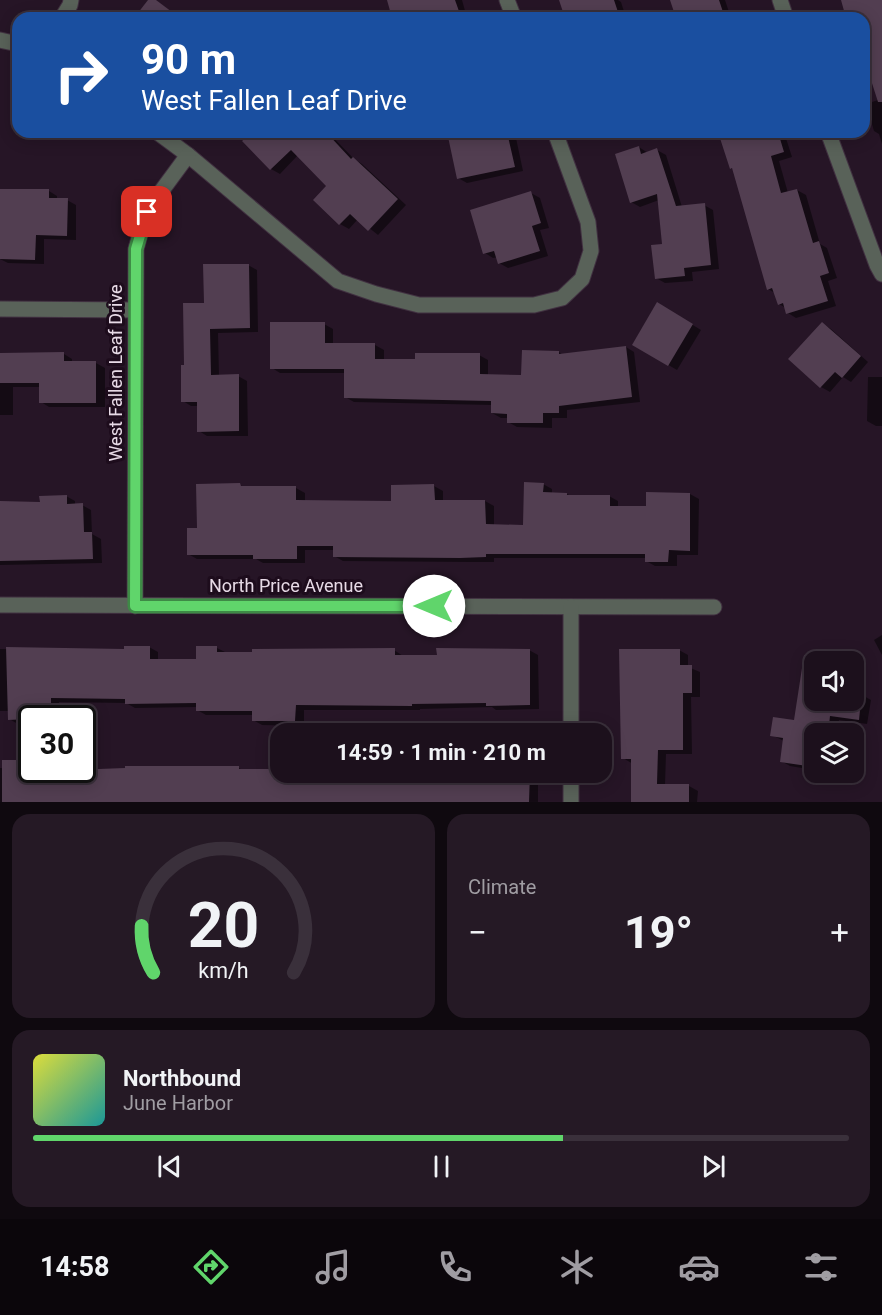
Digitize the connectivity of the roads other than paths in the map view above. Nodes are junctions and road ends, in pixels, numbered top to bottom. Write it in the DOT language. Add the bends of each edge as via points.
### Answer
graph roads {
  1 [pos="165,138"];
  2 [pos="557,138"];
  3 [pos="830,138"];
  4 [pos="188,155"];
  5 [pos="882,274"];
  6 [pos="0,309"];
  7 [pos="135,309"];
  8 [pos="0,606"];
  9 [pos="135,606"];
  10 [pos="571,607"];
  11 [pos="714,607"];
  12 [pos="571,723"];
  13 [pos="571,783"];
  14 [pos="571,802"];
  1 -- 4 [label="street"];
  2 -- 4 [label="street" via="588,222 591,251 582,279 562,298 534,305 419,305 338,281"];
  3 -- 5 [label="street"];
  4 -- 7 [label="street, West Fallen Leaf Drive" via="147,212 136,249"];
  6 -- 7 [label="street"];
  7 -- 9 [label="street, West Fallen Leaf Drive"];
  8 -- 9 [label="street, North Price Avenue"];
  9 -- 10 [label="street, North Price Avenue"];
  10 -- 11 [label="street, North Price Avenue"];
  10 -- 12 [label="street"];
  13 -- 14 [label="street"];
}
